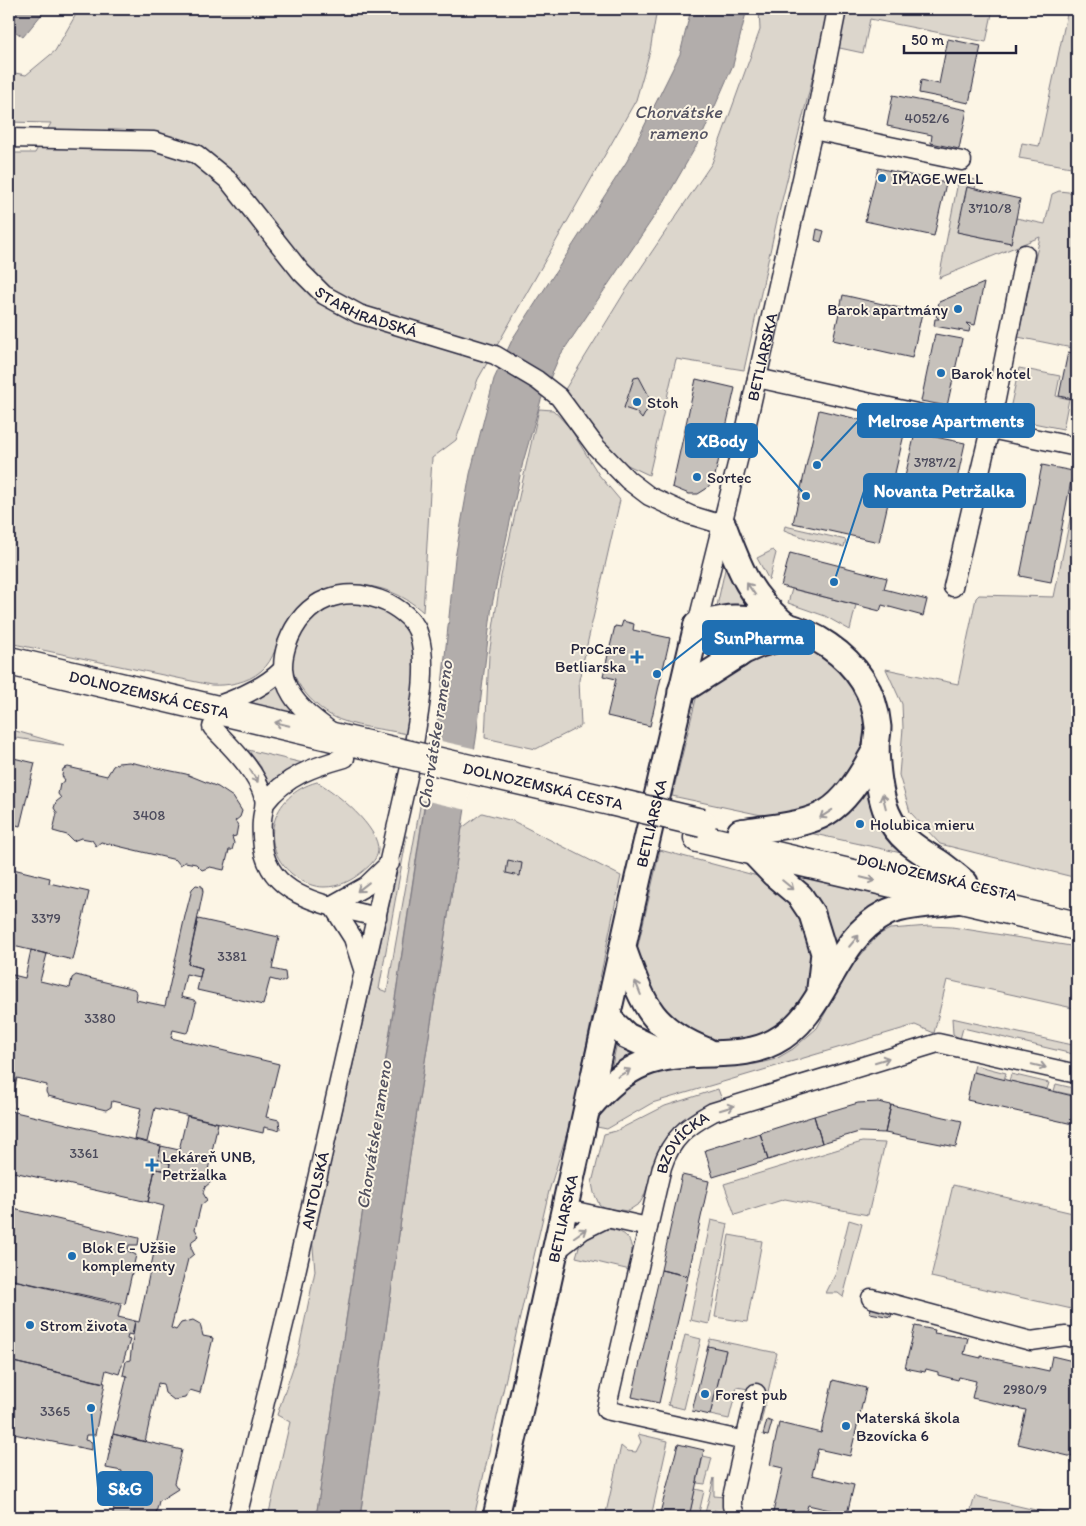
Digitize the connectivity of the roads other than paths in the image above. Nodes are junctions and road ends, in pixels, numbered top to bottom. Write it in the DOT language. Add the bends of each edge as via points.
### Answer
graph roads {
  1 [pos="837,9"];
  2 [pos="813,130"];
  3 [pos="9,138"];
  4 [pos="962,161"];
  5 [pos="1025,254"];
  6 [pos="757,378"];
  7 [pos="990,428"];
  8 [pos="1077,447"];
  9 [pos="723,525"];
  10 [pos="953,587"];
  11 [pos="697,625"];
  12 [pos="794,628"];
  13 [pos="738,654"];
  14 [pos="9,661"];
  15 [pos="282,670"];
  16 [pos="9,679"];
  17 [pos="681,692"];
  18 [pos="211,718"];
  19 [pos="341,748"];
  20 [pos="876,749"];
  21 [pos="265,803"];
  22 [pos="746,842"];
  23 [pos="390,863"];
  24 [pos="963,892"];
  25 [pos="332,905"];
  26 [pos="1077,909"];
  27 [pos="377,917"];
  28 [pos="1077,926"];
  29 [pos="623,948"];
  30 [pos="363,969"];
  31 [pos="819,997"];
  32 [pos="608,1018"];
  33 [pos="660,1024"];
  34 [pos="713,1054"];
  35 [pos="668,1055"];
  36 [pos="1077,1074"];
  37 [pos="589,1107"];
  38 [pos="566,1209"];
  39 [pos="607,1218"];
  40 [pos="648,1227"];
  41 [pos="556,1251"];
  42 [pos="871,1298"];
  43 [pos="1077,1339"];
  44 [pos="756,1393"];
  45 [pos="745,1441"];
  46 [pos="237,1517"];
  47 [pos="496,1517"];
  48 [pos="736,1517"];
  1 -- 2 [label="street, BETLIARSKA"];
  2 -- 4 [label="street"];
  2 -- 6 [label="street, BETLIARSKA"];
  3 -- 9 [label="street, STARHRADSKÁ" via="154,140 196,154 228,180 301,272 324,295 359,314 496,355 558,397 596,447 628,480 649,496 690,515"];
  5 -- 7 [label="street"];
  6 -- 7 [label="street"];
  6 -- 9 [label="street, BETLIARSKA"];
  7 -- 8 [label="street"];
  7 -- 10 [label="street"];
  9 -- 11 [label="street, BETLIARSKA"];
  12 -- 9 [label="street, one-way" via="770,612 746,582"];
  11 -- 12 [label="street" via="733,618"];
  11 -- 13 [label="street" via="717,645"];
  11 -- 17 [label="street, BETLIARSKA"];
  12 -- 13 [label="street"];
  12 -- 20 [label="street" via="832,647 860,676 873,704 878,727"];
  13 -- 17 [label="street"];
  14 -- 18 [label="main road, DOLNOZEMSKÁ CESTA"];
  15 -- 18 [label="street"];
  15 -- 19 [label="street" via="292,695"];
  15 -- 23 [label="street, ANTOLSKÁ" via="286,647 298,623 314,606 332,597 354,594 374,598 400,610 416,627 423,653 423,674 411,763"];
  16 -- 18 [label="main road, DOLNOZEMSKÁ CESTA"];
  17 -- 29 [label="street, BETLIARSKA"];
  18 -- 19 [label="main road, DOLNOZEMSKÁ CESTA"];
  18 -- 21 [label="street, one-way" via="248,768"];
  19 -- 21 [label="street" via="279,786"];
  19 -- 22 [label="main road, DOLNOZEMSKÁ CESTA, bridge"];
  20 -- 22 [label="street, one-way" via="851,792 828,813"];
  24 -- 20 [label="street, one-way" via="939,862 912,846 886,813 878,778"];
  21 -- 25 [label="street" via="262,840 274,872 286,886 306,898"];
  22 -- 24 [label="main road, DOLNOZEMSKÁ CESTA"];
  22 -- 31 [label="street, one-way" via="774,874 800,896 812,914 824,953"];
  23 -- 25 [label="street, one-way" via="366,886"];
  23 -- 27 [label="street, ANTOLSKÁ"];
  24 -- 26 [label="main road, DOLNOZEMSKÁ CESTA"];
  24 -- 28 [label="main road, DOLNOZEMSKÁ CESTA"];
  31 -- 24 [label="street, one-way" via="851,943 872,922 887,912"];
  25 -- 27 [label="street"];
  25 -- 30 [label="street" via="353,938"];
  27 -- 30 [label="street, ANTOLSKÁ"];
  29 -- 32 [label="street, BETLIARSKA"];
  33 -- 29 [label="street, one-way" via="644,1003"];
  30 -- 46 [label="street, ANTOLSKÁ" via="289,1303"];
  31 -- 34 [label="street" via="803,1021 775,1042 745,1053"];
  32 -- 33 [label="street"];
  32 -- 35 [label="street" via="627,1036"];
  32 -- 37 [label="street, BETLIARSKA"];
  33 -- 34 [label="street" via="684,1041"];
  34 -- 35 [label="street"];
  37 -- 35 [label="street, one-way" via="617,1077"];
  40 -- 36 [label="street, BZOVÍCKA, one-way" via="662,1167 671,1145 688,1127 713,1112 938,1043"];
  37 -- 38 [label="street, BETLIARSKA"];
  38 -- 39 [label="street"];
  38 -- 41 [label="street, BETLIARSKA"];
  39 -- 40 [label="street"];
  41 -- 39 [label="street, one-way" via="583,1230"];
  40 -- 45 [label="street, BZOVÍCKA" via="606,1410"];
  41 -- 47 [label="street, BETLIARSKA"];
  42 -- 43 [label="street" via="1031,1341 1066,1336"];
  44 -- 45 [label="street"];
  45 -- 48 [label="street" via="732,1496"];
}
